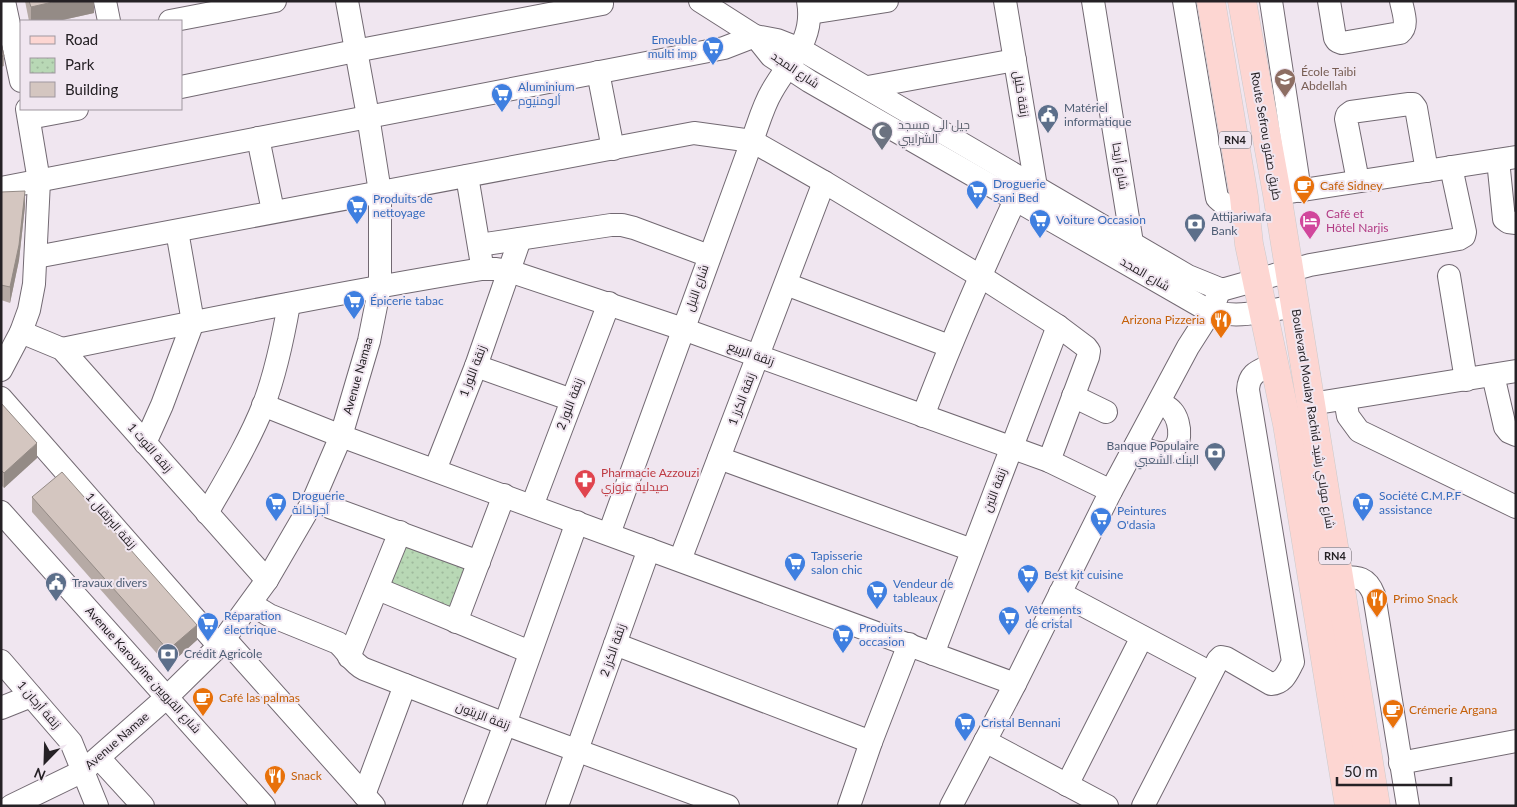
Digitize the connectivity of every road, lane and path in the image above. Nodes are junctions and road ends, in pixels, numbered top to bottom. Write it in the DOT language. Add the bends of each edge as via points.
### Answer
graph roads {
  1 [pos="4,1"];
  2 [pos="104,1"];
  3 [pos="275,1"];
  4 [pos="347,1"];
  5 [pos="700,1"];
  6 [pos="888,1"];
  7 [pos="1005,1"];
  8 [pos="1093,1"];
  9 [pos="1184,1"];
  10 [pos="1211,1"];
  11 [pos="1242,1"];
  12 [pos="1270,1"];
  13 [pos="1329,1"];
  14 [pos="1400,1"];
  15 [pos="249,4"];
  16 [pos="602,4"];
  17 [pos="809,7"];
  18 [pos="177,14"];
  19 [pos="109,20"];
  20 [pos="755,36"];
  21 [pos="800,49"];
  22 [pos="18,51"];
  23 [pos="355,51"];
  24 [pos="1015,60"];
  25 [pos="788,68"];
  26 [pos="20,71"];
  27 [pos="598,72"];
  28 [pos="182,87"];
  29 [pos="868,87"];
  30 [pos="67,110"];
  31 [pos="28,114"];
  32 [pos="368,116"];
  33 [pos="258,138"];
  34 [pos="752,141"];
  35 [pos="612,149"];
  36 [pos="1507,159"];
  37 [pos="1452,167"];
  38 [pos="1426,170"];
  39 [pos="467,176"];
  40 [pos="39,181"];
  41 [pos="824,182"];
  42 [pos="1358,182"];
  43 [pos="1036,187"];
  44 [pos="1,188"];
  45 [pos="380,192"];
  46 [pos="1288,192"];
  47 [pos="1015,200"];
  48 [pos="1246,210"];
  49 [pos="273,212"];
  50 [pos="1516,223"];
  51 [pos="177,231"];
  52 [pos="520,239"];
  53 [pos="1132,243"];
  54 [pos="479,245"];
  55 [pos="708,256"];
  56 [pos="36,257"];
  57 [pos="482,270"];
  58 [pos="1288,270"];
  59 [pos="510,271"];
  60 [pos="980,276"];
  61 [pos="1450,276"];
  62 [pos="1256,280"];
  63 [pos="786,284"];
  64 [pos="380,286"];
  65 [pos="1220,289"];
  66 [pos="609,303"];
  67 [pos="289,304"];
  68 [pos="1295,306"];
  69 [pos="1211,311"];
  70 [pos="1263,312"];
  71 [pos="193,322"];
  72 [pos="1058,326"];
  73 [pos="683,329"];
  74 [pos="22,332"];
  75 [pos="949,346"];
  76 [pos="62,349"];
  77 [pos="758,356"];
  78 [pos="1274,364"];
  79 [pos="476,366"];
  80 [pos="1,370"];
  81 [pos="1516,371"];
  82 [pos="1493,375"];
  83 [pos="1466,380"];
  84 [pos="1074,396"];
  85 [pos="1,398"];
  86 [pos="1345,399"];
  87 [pos="572,400"];
  88 [pos="1159,402"];
  89 [pos="1311,404"];
  90 [pos="263,405"];
  91 [pos="1106,412"];
  92 [pos="922,416"];
  93 [pos="1516,435"];
  94 [pos="341,436"];
  95 [pos="145,442"];
  96 [pos="1136,445"];
  97 [pos="1012,448"];
  98 [pos="719,458"];
  99 [pos="1050,461"];
  100 [pos="435,470"];
  101 [pos="1111,491"];
  102 [pos="504,495"];
  103 [pos="313,501"];
  104 [pos="532,506"];
  105 [pos="1516,507"];
  106 [pos="1,512"];
  107 [pos="207,512"];
  108 [pos="577,522"];
  109 [pos="400,532"];
  110 [pos="608,534"];
  111 [pos="649,549"];
  112 [pos="972,550"];
  113 [pos="680,560"];
  114 [pos="479,562"];
  115 [pos="1339,577"];
  116 [pos="268,580"];
  117 [pos="378,589"];
  118 [pos="1060,593"];
  119 [pos="251,604"];
  120 [pos="456,622"];
  121 [pos="1142,636"];
  122 [pos="222,642"];
  123 [pos="615,644"];
  124 [pos="909,644"];
  125 [pos="530,652"];
  126 [pos="933,654"];
  127 [pos="349,657"];
  128 [pos="1,661"];
  129 [pos="1211,673"];
  130 [pos="1015,684"];
  131 [pos="405,685"];
  132 [pos="31,696"];
  133 [pos="166,697"];
  134 [pos="1,708"];
  135 [pos="505,724"];
  136 [pos="985,741"];
  137 [pos="1516,741"];
  138 [pos="871,742"];
  139 [pos="578,751"];
  140 [pos="1400,763"];
  141 [pos="91,764"];
  142 [pos="1068,785"];
  143 [pos="369,800"];
  144 [pos="721,805"];
  145 [pos="10,806"];
  146 [pos="97,806"];
  147 [pos="143,806"];
  148 [pos="264,806"];
  149 [pos="474,806"];
  150 [pos="557,806"];
  151 [pos="849,806"];
  152 [pos="951,806"];
  153 [pos="1107,806"];
  154 [pos="1143,806"];
  155 [pos="1349,806"];
  156 [pos="1376,806"];
  157 [pos="1408,806"];
  1 -- 22 [label="street"];
  2 -- 19 [label="street"];
  3 -- 15 [label="street"];
  4 -- 23 [label="street, Avenue Namaa"];
  5 -- 20 [label="street"];
  6 -- 17 [label="street"];
  7 -- 24 [label="street, زنقة خليل"];
  8 -- 53 [label="street, شارع أريحا"];
  9 -- 48 [label="street" via="1217,198 1225,205"];
  10 -- 48 [label="main road, RN4"];
  11 -- 46 [label="main road, Route Sefrou طريق صفرو / RN4"];
  12 -- 46 [label="street"];
  13 -- 14 [label="street" via="1335,38 1342,43 1405,30"];
  15 -- 18 [label="street"];
  16 -- 23 [label="street"];
  17 -- 21 [label="street, شارع النبل" via="806,37"];
  20 -- 21 [label="street, شارع المجد" via="778,40"];
  20 -- 25 [label="street, شارع المجد" via="771,56"];
  20 -- 27 [label="street" via="724,48"];
  21 -- 25 [label="street, شارع النبل"];
  21 -- 29 [label="street, شارع المجد"];
  22 -- 26 [label="street"];
  23 -- 28 [label="street"];
  23 -- 32 [label="street, Avenue Namaa"];
  24 -- 29 [label="street"];
  24 -- 43 [label="street, زنقة خليل"];
  25 -- 34 [label="street, شارع النبل" via="771,92"];
  25 -- 47 [label="street, شارع المجد"];
  27 -- 32 [label="street"];
  27 -- 35 [label="street"];
  29 -- 43 [label="street, شارع المجد"];
  30 -- 31 [label="street"];
  31 -- 40 [label="street"];
  32 -- 33 [label="street"];
  32 -- 45 [label="street, Avenue Namaa"];
  33 -- 40 [label="street"];
  33 -- 49 [label="street"];
  34 -- 35 [label="street" via="694,133"];
  34 -- 41 [label="street"];
  34 -- 55 [label="street, شارع النبل"];
  35 -- 39 [label="street"];
  36 -- 37 [label="street"];
  36 -- 50 [label="street" via="1504,219"];
  37 -- 38 [label="street"];
  37 -- 58 [label="street" via="1464,236"];
  38 -- 42 [label="street"];
  38 -- 42 [label="street" via="1413,104 1351,112 1346,119"];
  39 -- 45 [label="street"];
  39 -- 54 [label="street"];
  40 -- 44 [label="street"];
  40 -- 56 [label="street"];
  41 -- 60 [label="street"];
  41 -- 63 [label="street, زنقة الكرز 1"];
  42 -- 46 [label="street"];
  43 -- 53 [label="street, شارع المجد"];
  45 -- 49 [label="street"];
  45 -- 64 [label="street, Avenue Namaa"];
  46 -- 58 [label="main road, Route Sefrou طريق صفرو / RN4"];
  47 -- 60 [label="street"];
  47 -- 69 [label="street, شارع المجد"];
  48 -- 62 [label="main road, RN4"];
  49 -- 51 [label="street"];
  51 -- 56 [label="street"];
  51 -- 71 [label="street"];
  52 -- 54 [label="street"];
  52 -- 55 [label="street" via="622,225"];
  52 -- 59 [label="street, زنقة اللوز 1"];
  53 -- 65 [label="street, شارع المجد" via="1188,276"];
  54 -- 57 [label="street"];
  55 -- 73 [label="street, شارع النبل"];
  56 -- 74 [label="street" via="34,284"];
  57 -- 59 [label="street, زنقة الربيع"];
  57 -- 64 [label="street, زنقة الربيع"];
  58 -- 62 [label="street"];
  58 -- 68 [label="main road, Boulevard Moulay Rachid شارع مولاي رشيد / RN4"];
  59 -- 66 [label="street, زنقة الربيع"];
  59 -- 79 [label="street, زنقة اللوز 1"];
  60 -- 72 [label="street"];
  60 -- 75 [label="street"];
  61 -- 83 [label="street"];
  62 -- 65 [label="street"];
  62 -- 70 [label="main road, RN4"];
  63 -- 75 [label="street"];
  63 -- 77 [label="street, زنقة الكرز 1"];
  64 -- 67 [label="street, زنقة الربيع"];
  64 -- 94 [label="street, Avenue Namaa" via="369,341"];
  65 -- 69 [label="street"];
  66 -- 73 [label="street, زنقة الربيع"];
  66 -- 87 [label="street, زنقة اللوز 2"];
  67 -- 71 [label="street, زنقة الربيع"];
  67 -- 90 [label="street" via="280,354"];
  68 -- 70 [label="street, شارع المجد"];
  68 -- 89 [label="main road, Boulevard Moulay Rachid شارع مولاي رشيد / RN4"];
  69 -- 70 [label="street, شارع المجد" via="1226,314"];
  69 -- 88 [label="street"];
  70 -- 78 [label="main road, RN4"];
  71 -- 76 [label="street, زنقة الربيع"];
  71 -- 95 [label="street"];
  72 -- 84 [label="street" via="1089,351"];
  72 -- 97 [label="street, زنقة التين"];
  73 -- 77 [label="street, زنقة الربيع"];
  73 -- 110 [label="street, شارع النبل"];
  74 -- 76 [label="street, زنقة التوت 1"];
  74 -- 80 [label="street"];
  75 -- 92 [label="street"];
  76 -- 95 [label="street, زنقة التوت 1"];
  77 -- 92 [label="street, زنقة الربيع"];
  77 -- 98 [label="street, زنقة الكرز 1"];
  78 -- 129 [label="street" via="1252,375 1248,390 1292,662 1284,679 1271,684 1222,657"];
  78 -- 155 [label="main road, RN4" via="1287,424"];
  79 -- 87 [label="street"];
  79 -- 100 [label="street, زنقة اللوز 1"];
  81 -- 82 [label="street"];
  82 -- 83 [label="street"];
  82 -- 93 [label="street" via="1505,427"];
  83 -- 86 [label="street"];
  84 -- 91 [label="street"];
  84 -- 99 [label="street"];
  85 -- 122 [label="street, زنقة البرتقال 1"];
  86 -- 89 [label="street"];
  86 -- 105 [label="street" via="1348,416 1359,431"];
  87 -- 104 [label="street, زنقة اللوز 2"];
  88 -- 96 [label="street"];
  88 -- 96 [label="street" via="1173,412 1180,433 1178,441 1170,451 1162,454"];
  89 -- 115 [label="main road, Boulevard Moulay Rachid شارع مولاي رشيد / RN4"];
  90 -- 94 [label="street"];
  90 -- 107 [label="street" via="236,462"];
  92 -- 97 [label="street, زنقة الربيع"];
  94 -- 100 [label="street"];
  94 -- 103 [label="street, Avenue Namaa"];
  95 -- 107 [label="street, زنقة التوت 1"];
  96 -- 101 [label="street"];
  97 -- 99 [label="street, زنقة الربيع"];
  97 -- 112 [label="street, زنقة التين"];
  98 -- 112 [label="street"];
  98 -- 113 [label="street, زنقة الكرز 1"];
  99 -- 101 [label="street, زنقة الربيع"];
  100 -- 102 [label="street"];
  101 -- 118 [label="street"];
  102 -- 104 [label="street"];
  102 -- 114 [label="street"];
  103 -- 109 [label="street"];
  103 -- 116 [label="street, Avenue Namaa"];
  104 -- 108 [label="street"];
  106 -- 133 [label="street, Avenue Karouyine شارع القرويين"];
  107 -- 116 [label="street, زنقة التوت 1"];
  108 -- 110 [label="street"];
  108 -- 125 [label="street"];
  109 -- 114 [label="street"];
  109 -- 117 [label="street"];
  110 -- 111 [label="street"];
  111 -- 113 [label="street"];
  111 -- 123 [label="street, زنقة الكرز 2"];
  112 -- 126 [label="street, زنقة التين"];
  113 -- 124 [label="street"];
  114 -- 120 [label="street"];
  115 -- 140 [label="street" via="1356,577 1365,581 1374,595"];
  115 -- 156 [label="main road, Boulevard Moulay Rachid شارع مولاي رشيد / RN4"];
  116 -- 119 [label="street, Avenue Namaa"];
  117 -- 120 [label="street"];
  117 -- 127 [label="street"];
  118 -- 121 [label="street"];
  118 -- 130 [label="street"];
  119 -- 122 [label="street, Avenue Namaa"];
  119 -- 127 [label="street, زنقة الزيتون" via="269,615 338,643"];
  120 -- 125 [label="street"];
  121 -- 129 [label="street"];
  121 -- 142 [label="street"];
  122 -- 133 [label="street, Avenue Namaa"];
  122 -- 143 [label="street, زنقة البرتقال 1"];
  123 -- 138 [label="street"];
  123 -- 139 [label="street, زنقة الكرز 2"];
  124 -- 126 [label="street"];
  124 -- 138 [label="street"];
  125 -- 135 [label="street"];
  126 -- 130 [label="street"];
  127 -- 131 [label="street, زنقة الزيتون" via="364,669"];
  128 -- 132 [label="street, زنقة أرجان 1"];
  129 -- 154 [label="street"];
  130 -- 136 [label="street"];
  131 -- 135 [label="street, زنقة الزيتون"];
  131 -- 143 [label="street"];
  132 -- 134 [label="street"];
  132 -- 141 [label="street, زنقة أرجان 1"];
  133 -- 141 [label="street, Avenue Namae"];
  133 -- 148 [label="street, Avenue Karouyine شارع القرويين"];
  135 -- 139 [label="street, زنقة الزيتون"];
  135 -- 149 [label="street"];
  136 -- 142 [label="street"];
  136 -- 152 [label="street"];
  137 -- 140 [label="street"];
  138 -- 151 [label="street"];
  139 -- 144 [label="street, زنقة الزيتون"];
  139 -- 150 [label="street, زنقة الكرز 2"];
  140 -- 157 [label="street"];
  141 -- 145 [label="street, Avenue Namae"];
  141 -- 146 [label="street, زنقة أرجان 1"];
  141 -- 147 [label="street"];
  142 -- 153 [label="street"];
}
